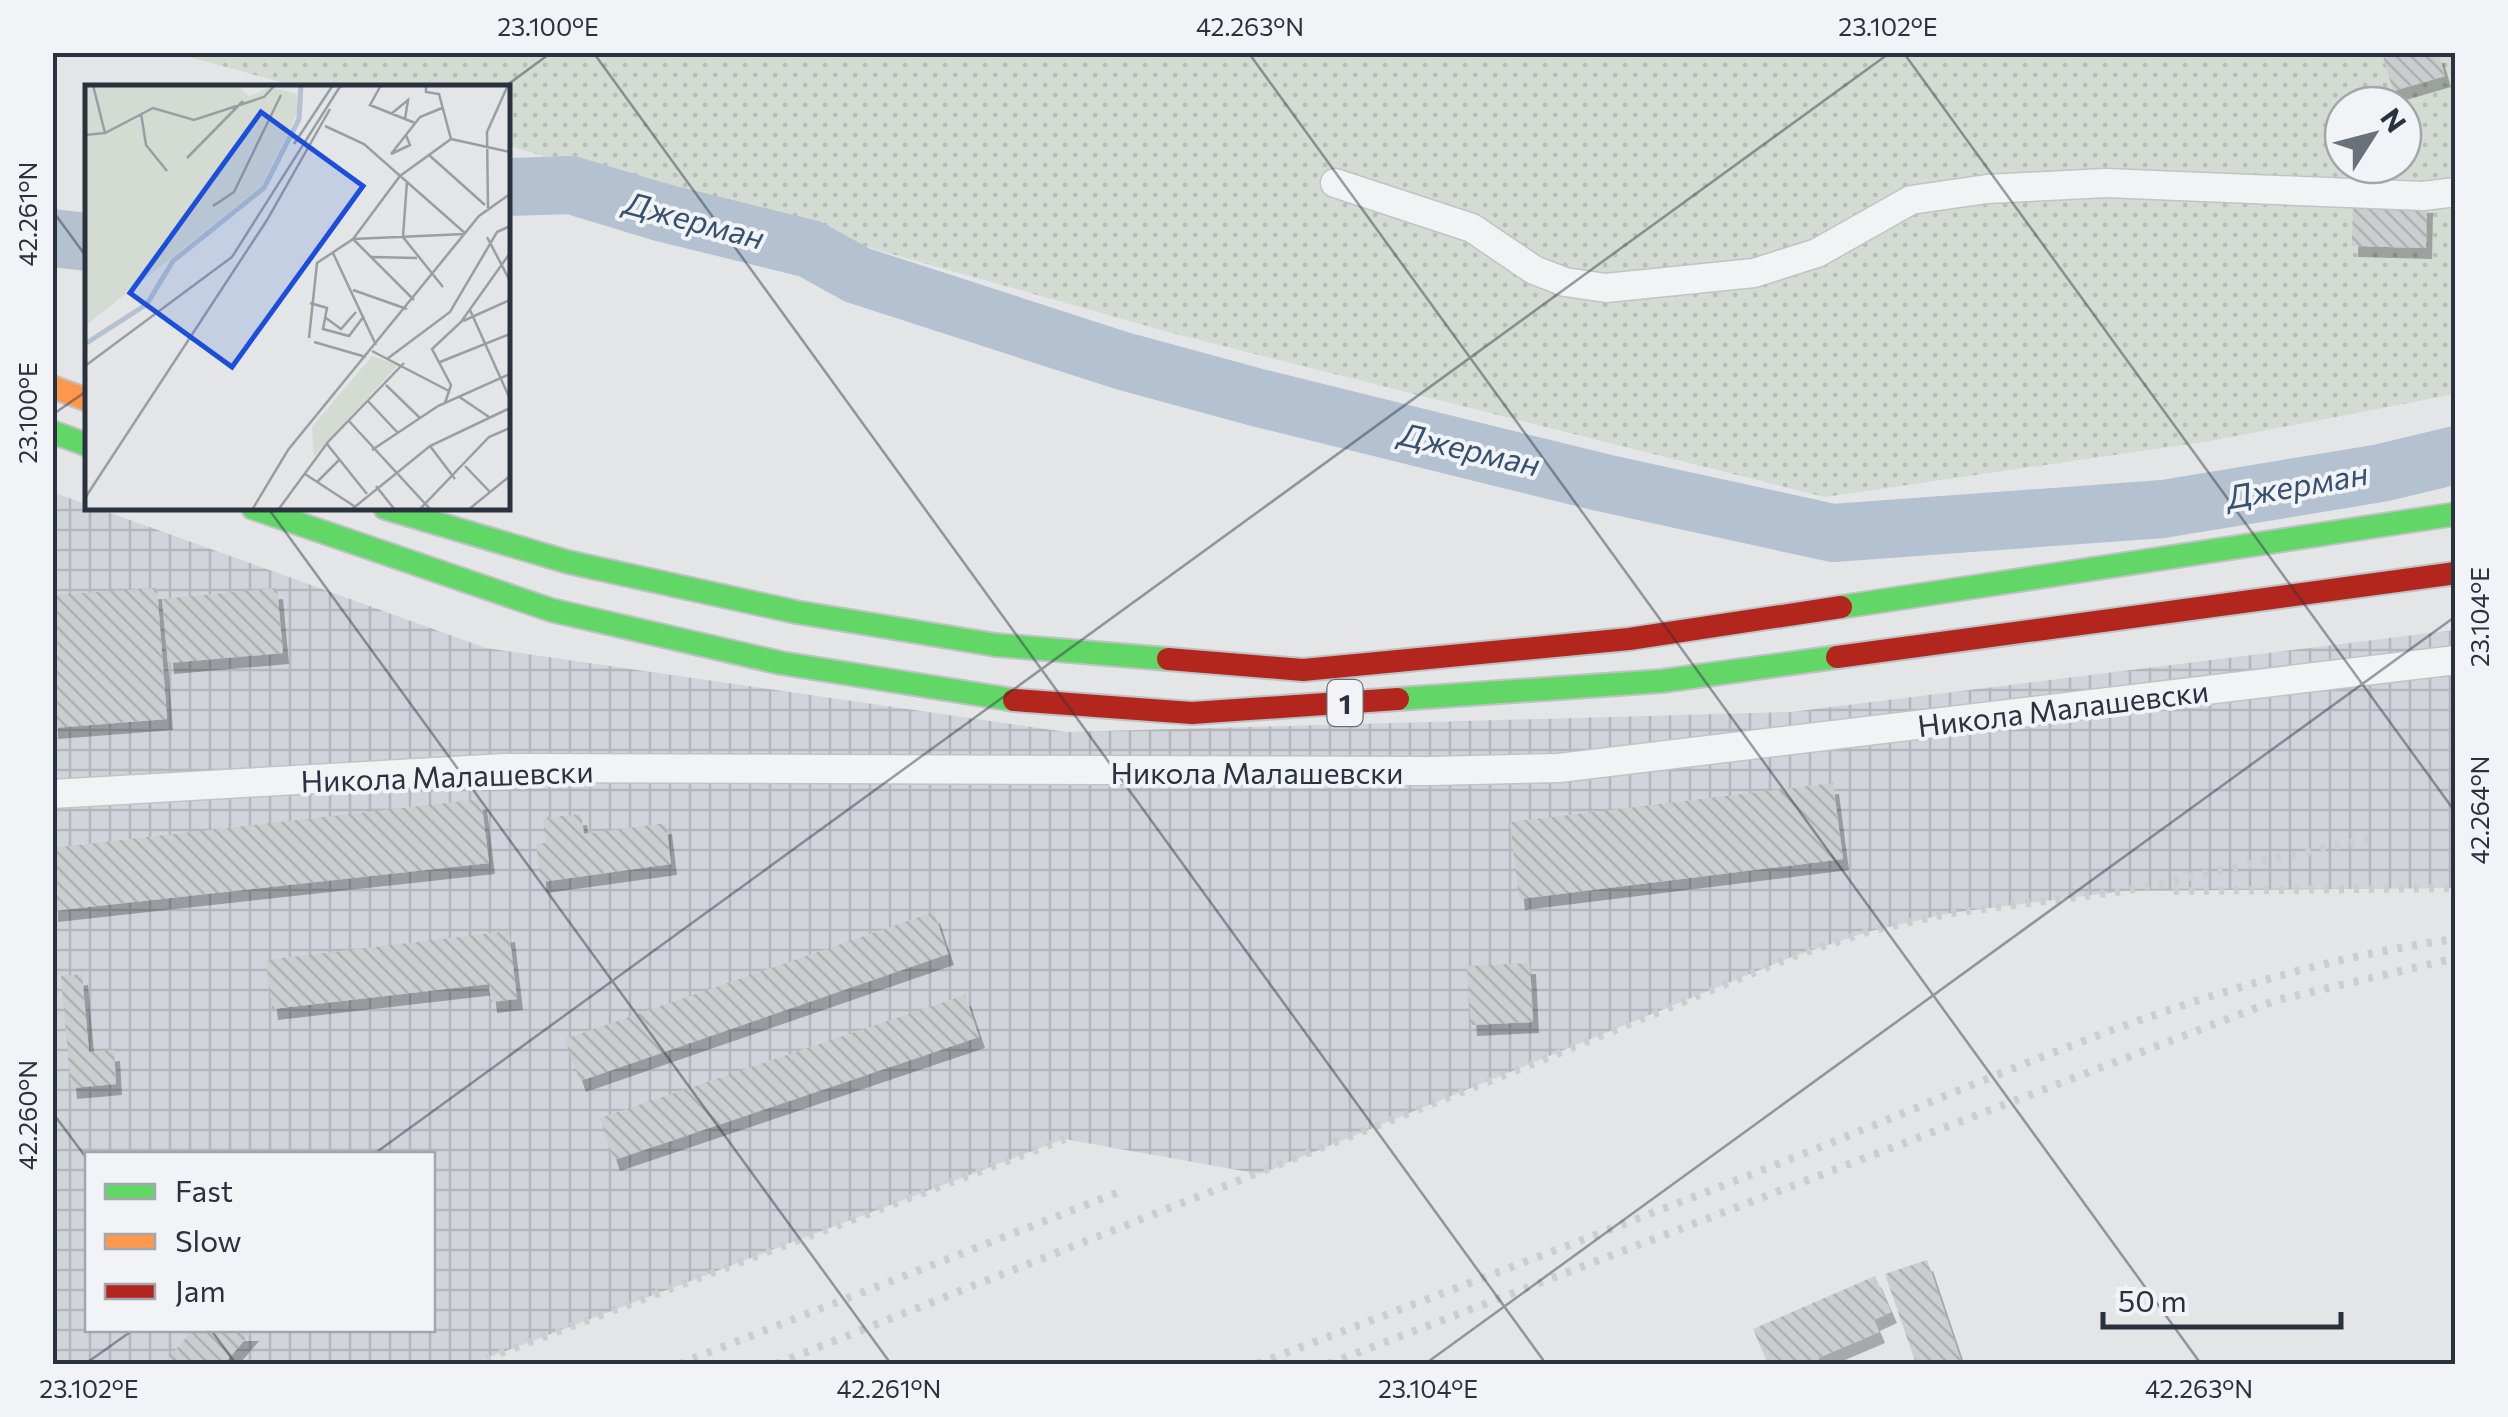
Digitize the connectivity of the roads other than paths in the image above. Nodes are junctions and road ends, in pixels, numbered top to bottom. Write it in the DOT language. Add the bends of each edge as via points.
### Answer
graph roads {
  1 [pos="1335,183"];
  2 [pos="2456,192"];
  3 [pos="52,387"];
  4 [pos="85,399"];
  5 [pos="52,432"];
  6 [pos="85,444"];
  7 [pos="258,510"];
  8 [pos="392,510"];
  9 [pos="2456,514"];
  10 [pos="2456,572"];
  11 [pos="2456,660"];
  12 [pos="52,794"];
  1 -- 2 [label="street" via="1472,228 1564,282 1606,288 1754,272 1817,253 1911,200 1987,189 2106,183"];
  3 -- 4 [label="main road"];
  5 -- 6 [label="main road"];
  7 -- 10 [label="main road, 1" via="551,610 781,663 998,699 1192,713 1662,682"];
  8 -- 9 [label="main road, 1" via="568,562 796,612 996,645 1303,670 1629,639"];
  11 -- 12 [label="street, Никола Малашевски" via="1559,768 504,768"];
}
